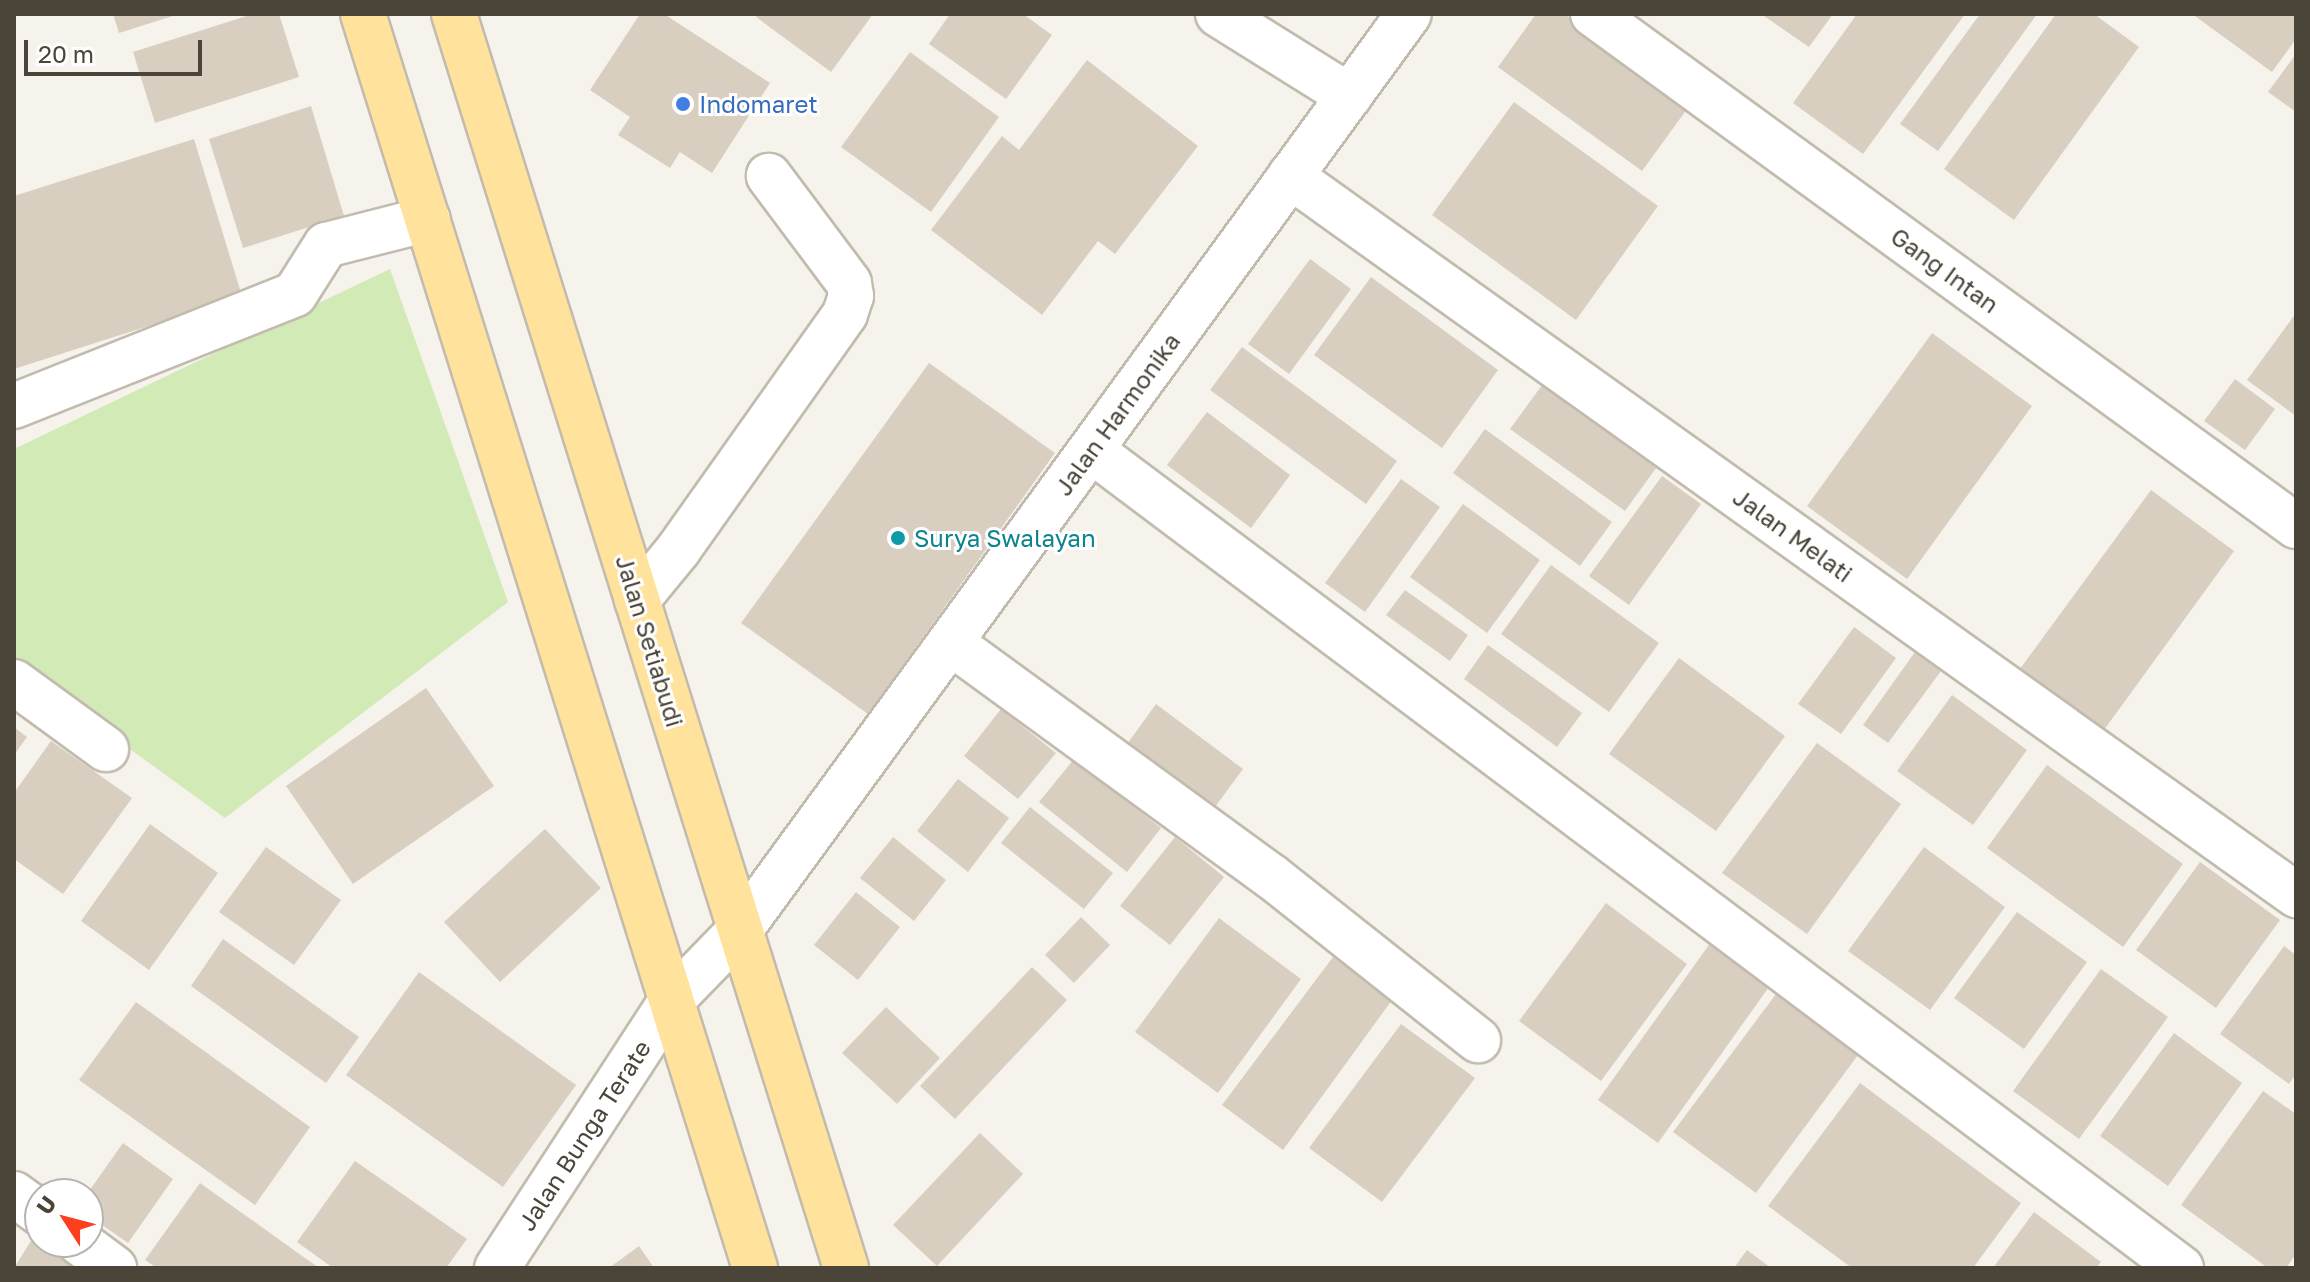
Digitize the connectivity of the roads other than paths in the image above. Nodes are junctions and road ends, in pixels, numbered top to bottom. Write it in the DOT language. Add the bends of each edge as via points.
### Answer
graph roads {
  1 [pos="363,14"];
  2 [pos="454,14"];
  3 [pos="1218,14"];
  4 [pos="1409,14"];
  5 [pos="1593,14"];
  6 [pos="1349,96"];
  7 [pos="769,176"];
  8 [pos="1290,176"];
  9 [pos="428,219"];
  10 [pos="14,406"];
  11 [pos="1091,450"];
  12 [pos="2296,526"];
  13 [pos="637,600"];
  14 [pos="951,643"];
  15 [pos="14,682"];
  16 [pos="106,749"];
  17 [pos="2296,895"];
  18 [pos="740,930"];
  19 [pos="671,1001"];
  20 [pos="1478,1040"];
  21 [pos="497,1268"];
  22 [pos="755,1268"];
  23 [pos="846,1268"];
  24 [pos="2181,1268"];
  1 -- 9 [label="main road"];
  2 -- 13 [label="main road, Jalan Setiabudi"];
  3 -- 6 [label="street"];
  4 -- 6 [label="street, Jalan Harmonika"];
  5 -- 12 [label="street, Gang Intan"];
  6 -- 8 [label="street, Jalan Harmonika"];
  7 -- 13 [label="street" via="849,283 851,296 845,314"];
  8 -- 11 [label="street, Jalan Harmonika"];
  8 -- 17 [label="street, Jalan Melati"];
  9 -- 10 [label="street" via="326,245 295,294"];
  9 -- 19 [label="main road"];
  11 -- 14 [label="street, Jalan Harmonika"];
  11 -- 24 [label="street"];
  13 -- 18 [label="main road, Jalan Setiabudi"];
  14 -- 18 [label="street, Jalan Harmonika"];
  14 -- 20 [label="street" via="1272,877"];
  15 -- 16 [label="street"];
  18 -- 19 [label="street, Jalan Bunga Terate"];
  18 -- 23 [label="main road, Jalan Setiabudi"];
  19 -- 21 [label="street, Jalan Bunga Terate"];
  19 -- 22 [label="main road"];
}
